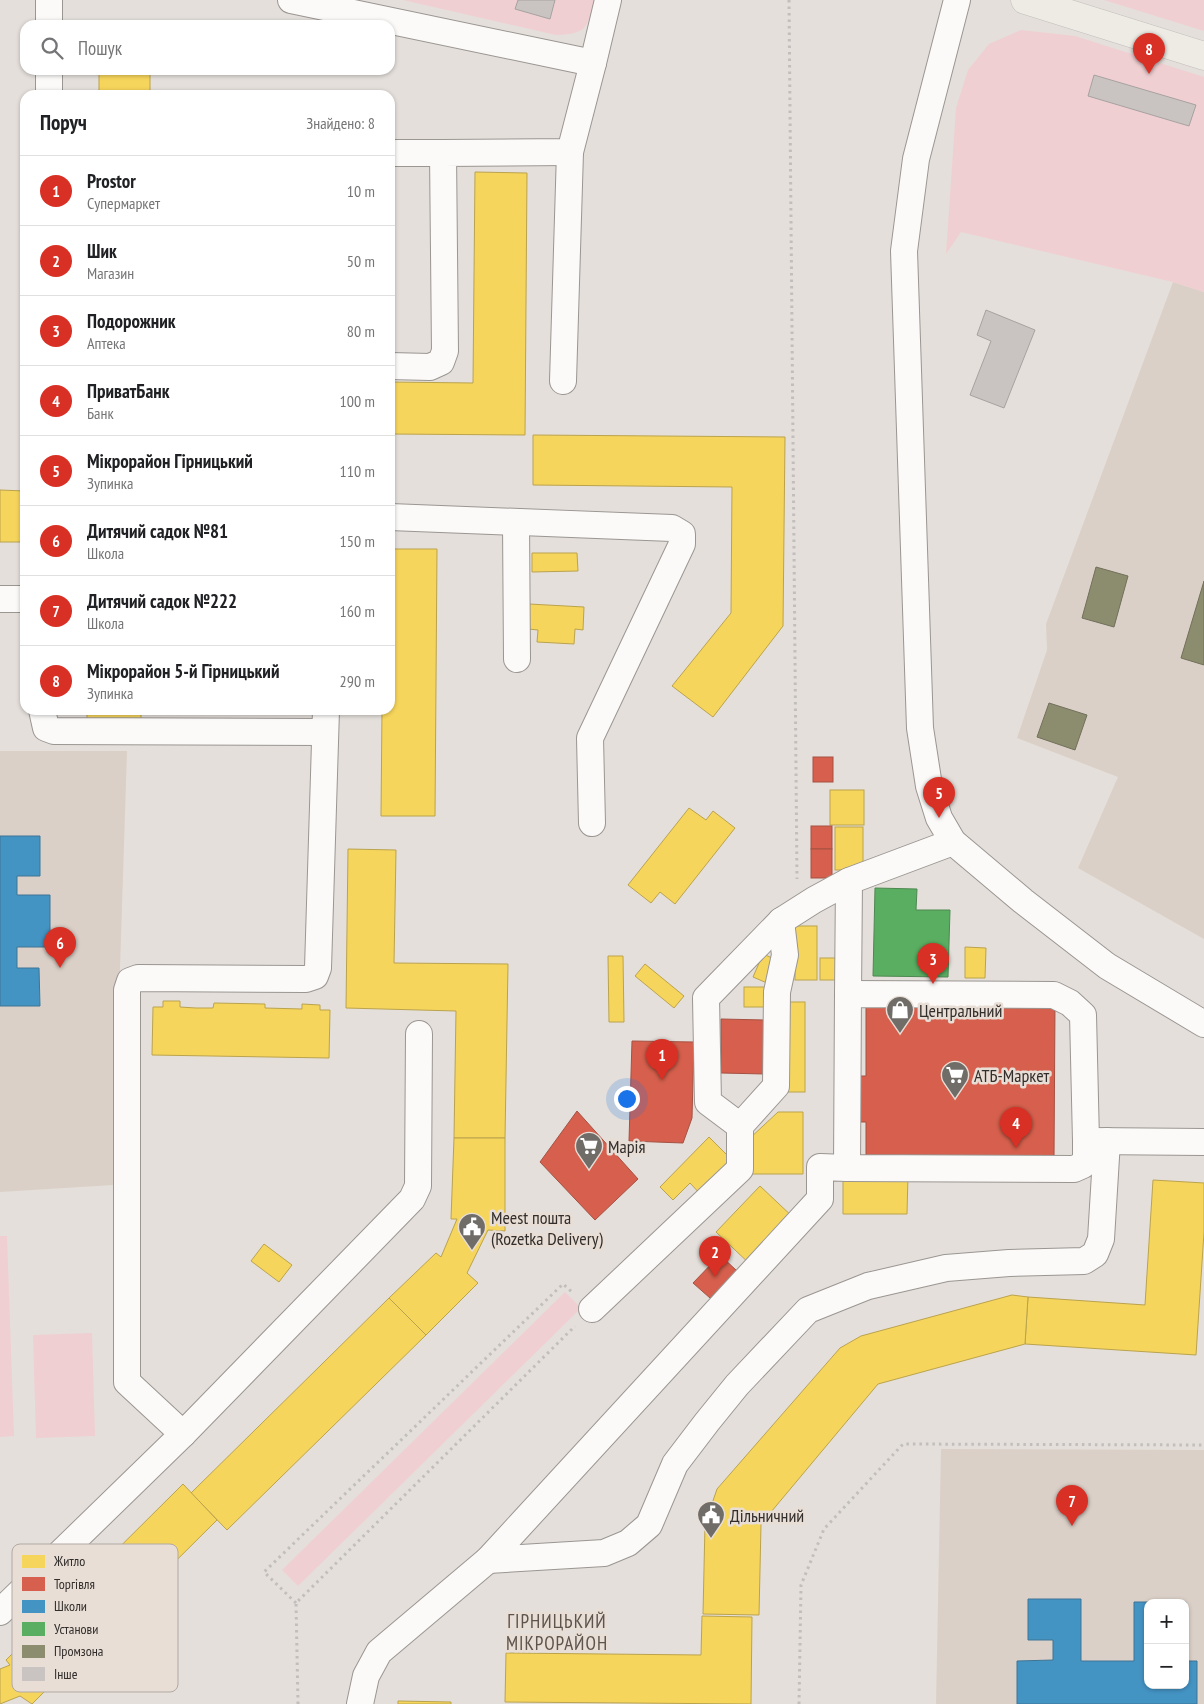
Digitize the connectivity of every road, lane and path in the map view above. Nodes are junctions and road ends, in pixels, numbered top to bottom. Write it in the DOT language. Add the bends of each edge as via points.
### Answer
graph roads {
  1 [pos="49,0"];
  2 [pos="291,0"];
  3 [pos="608,0"];
  4 [pos="790,0"];
  5 [pos="957,0"];
  6 [pos="1025,0"];
  7 [pos="49,20"];
  8 [pos="385,20"];
  9 [pos="395,22"];
  10 [pos="1204,56"];
  11 [pos="593,64"];
  12 [pos="49,75"];
  13 [pos="49,90"];
  14 [pos="570,152"];
  15 [pos="395,153"];
  16 [pos="443,153"];
  17 [pos="395,366"];
  18 [pos="563,381"];
  19 [pos="395,518"];
  20 [pos="516,523"];
  21 [pos="0,599"];
  22 [pos="20,599"];
  23 [pos="518,658"];
  24 [pos="43,715"];
  25 [pos="326,721"];
  26 [pos="592,822"];
  27 [pos="953,842"];
  28 [pos="849,881"];
  29 [pos="789,916"];
  30 [pos="848,994"];
  31 [pos="1204,1024"];
  32 [pos="419,1034"];
  33 [pos="740,1126"];
  34 [pos="1096,1141"];
  35 [pos="1204,1142"];
  36 [pos="847,1168"];
  37 [pos="592,1309"];
  38 [pos="183,1434"];
  39 [pos="1204,1445"];
  40 [pos="70,1544"];
  41 [pos="488,1560"];
  42 [pos="12,1600"];
  43 [pos="296,1602"];
  44 [pos="0,1612"];
  45 [pos="298,1704"];
  46 [pos="360,1704"];
  47 [pos="799,1704"];
  1 -- 7 [label="street"];
  2 -- 8 [label="street"];
  3 -- 11 [label="street"];
  4 -- 29 [label="path"];
  5 -- 27 [label="street" via="916,159 904,251 920,728 928,786 939,818"];
  6 -- 10 [label="main road"];
  9 -- 11 [label="street"];
  11 -- 14 [label="street"];
  12 -- 13 [label="street"];
  14 -- 16 [label="street"];
  14 -- 18 [label="street"];
  15 -- 16 [label="street"];
  16 -- 17 [label="street" via="444,351 441,362 430,367"];
  19 -- 20 [label="street"];
  20 -- 23 [label="street"];
  20 -- 26 [label="street" via="672,528 682,534 682,544 590,738"];
  21 -- 22 [label="street"];
  24 -- 25 [label="street" via="46,728 54,731"];
  25 -- 38 [label="street" via="318,968 315,976 306,979 138,978 130,981 127,990 127,1382"];
  27 -- 28 [label="street"];
  27 -- 31 [label="street" via="1107,966"];
  28 -- 29 [label="street"];
  28 -- 30 [label="street"];
  29 -- 33 [label="street" via="777,992 776,1086"];
  29 -- 33 [label="street" via="706,998 708,1102"];
  30 -- 34 [label="street" via="1054,995 1070,1003 1083,1015"];
  30 -- 36 [label="street"];
  32 -- 38 [label="street" via="418,1186 412,1199"];
  33 -- 37 [label="street" via="740,1169"];
  34 -- 35 [label="street"];
  34 -- 36 [label="street" via="1083,1165 1074,1169"];
  34 -- 41 [label="street" via="1101,1239 1095,1254 1084,1261 946,1268 868,1286 808,1310 707,1422 675,1464 649,1525 628,1543 604,1553"];
  36 -- 41 [label="street" via="820,1167 820,1200"];
  37 -- 43 [label="path"];
  37 -- 43 [label="path" via="563,1284 264,1572"];
  38 -- 40 [label="street"];
  39 -- 47 [label="path" via="903,1444 824,1529 800,1585"];
  41 -- 46 [label="street" via="379,1652 366,1676"];
  42 -- 44 [label="street"];
  43 -- 45 [label="path"];
}
